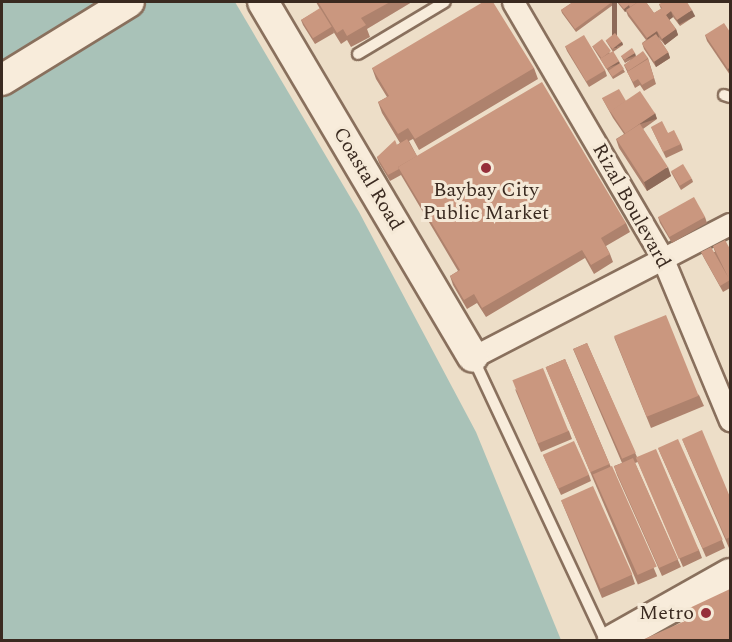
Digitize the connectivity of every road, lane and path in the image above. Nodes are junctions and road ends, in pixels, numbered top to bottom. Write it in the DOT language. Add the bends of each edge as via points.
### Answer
graph roads {
  1 [pos="129,2"];
  2 [pos="263,2"];
  3 [pos="445,2"];
  4 [pos="513,2"];
  5 [pos="358,54"];
  6 [pos="2,80"];
  7 [pos="730,224"];
  8 [pos="662,257"];
  9 [pos="473,357"];
  10 [pos="730,420"];
  11 [pos="730,574"];
  12 [pos="605,640"];
  13 [pos="613,640"];
  1 -- 6 [label="street"];
  2 -- 9 [label="street, Coastal Road"];
  3 -- 5 [label="lane"];
  4 -- 8 [label="street, Rizal Boulevard"];
  7 -- 8 [label="street"];
  8 -- 9 [label="street"];
  8 -- 10 [label="street, Rizal Boulevard"];
  9 -- 12 [label="lane"];
  11 -- 13 [label="street"];
}
